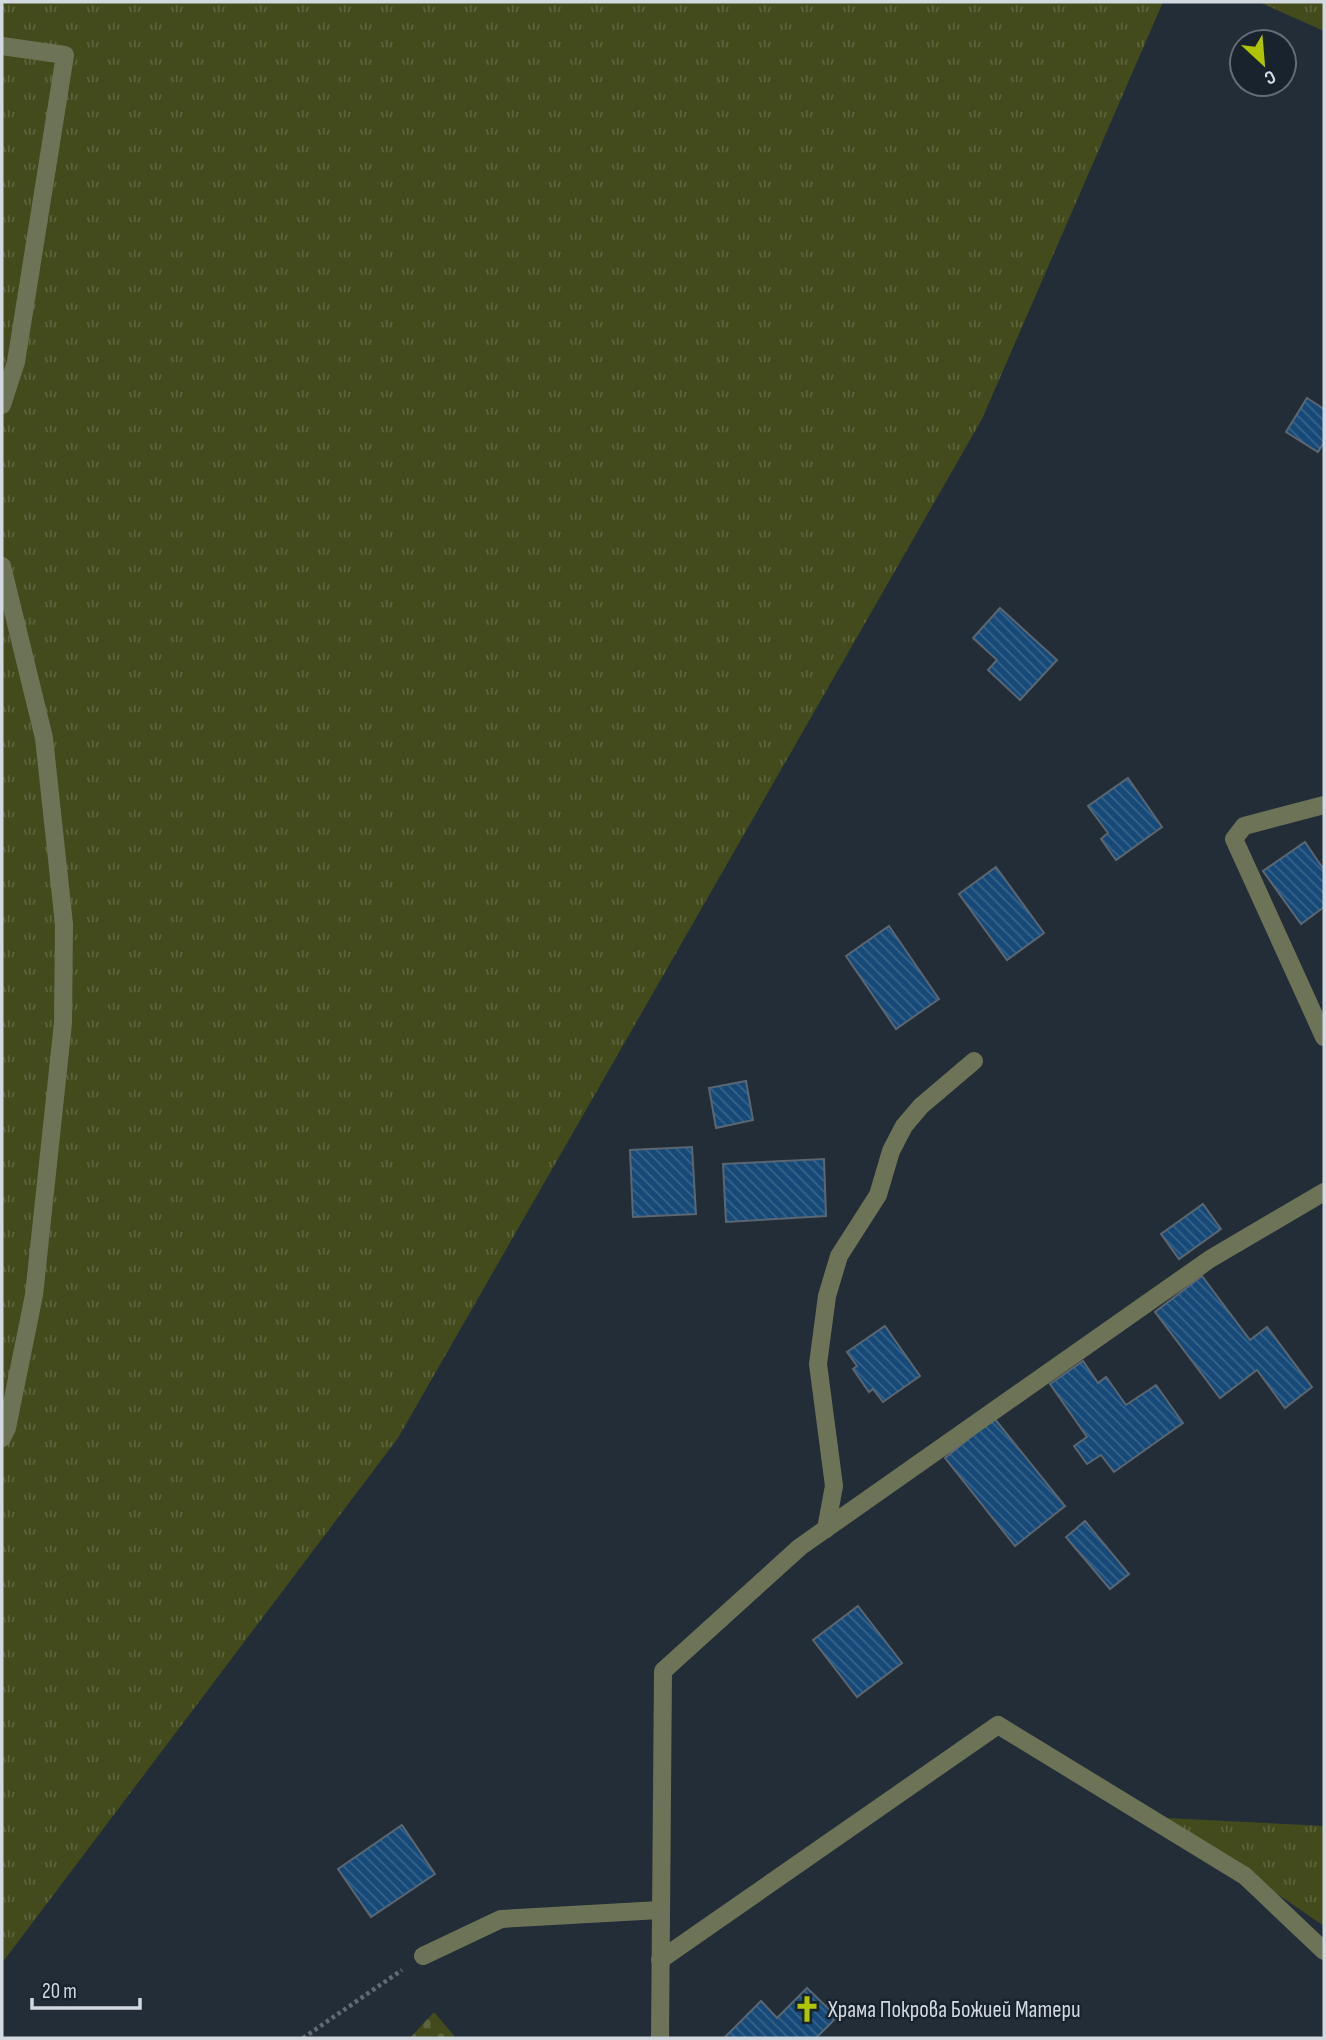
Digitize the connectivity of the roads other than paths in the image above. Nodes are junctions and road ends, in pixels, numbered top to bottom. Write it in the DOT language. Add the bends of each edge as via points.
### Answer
graph roads {
  1 [pos="2,46"];
  2 [pos="2,405"];
  3 [pos="2,566"];
  4 [pos="1324,804"];
  5 [pos="1324,1037"];
  6 [pos="974,1062"];
  7 [pos="1324,1192"];
  8 [pos="2,1438"];
  9 [pos="826,1529"];
  10 [pos="660,1910"];
  11 [pos="1324,1951"];
  12 [pos="423,1956"];
  13 [pos="660,1960"];
  14 [pos="660,2038"];
  1 -- 2 [label="street" via="65,55 16,362"];
  3 -- 8 [label="street" via="44,738 64,923 63,1023 34,1295"];
  4 -- 5 [label="street" via="1244,826 1234,839"];
  6 -- 9 [label="street" via="904,1126 878,1195 839,1256 827,1296 818,1364 834,1486"];
  7 -- 9 [label="street" via="1210,1259"];
  9 -- 10 [label="street" via="800,1547 663,1671"];
  10 -- 12 [label="street" via="501,1919"];
  10 -- 13 [label="street"];
  11 -- 13 [label="street" via="1244,1876 998,1725"];
  13 -- 14 [label="street"];
}
